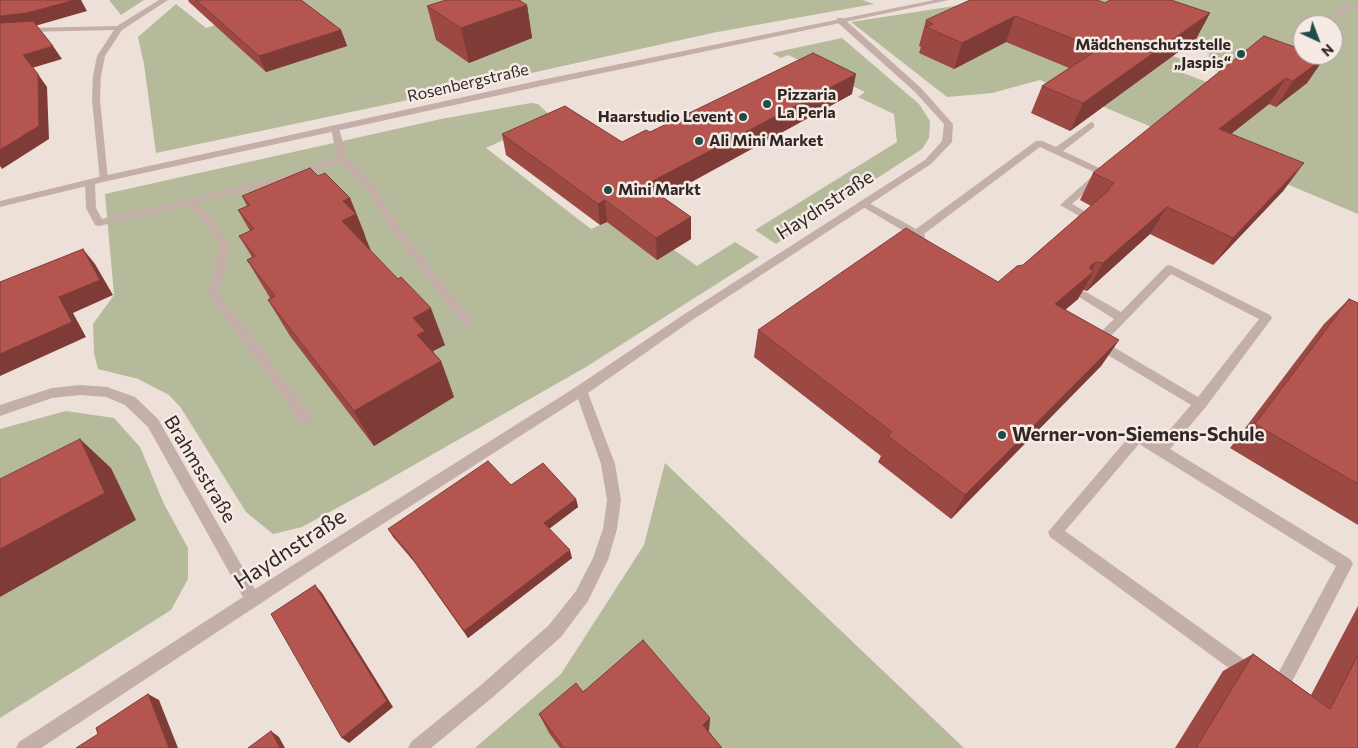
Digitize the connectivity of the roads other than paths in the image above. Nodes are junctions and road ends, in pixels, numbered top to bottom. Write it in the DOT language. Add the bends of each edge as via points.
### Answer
graph roads {
  1 [pos="164,0"];
  2 [pos="945,0"];
  3 [pos="1358,6"];
  4 [pos="1338,15"];
  5 [pos="840,20"];
  6 [pos="119,28"];
  7 [pos="0,33"];
  8 [pos="1091,125"];
  9 [pos="334,128"];
  10 [pos="1057,151"];
  11 [pos="342,159"];
  12 [pos="103,180"];
  13 [pos="90,183"];
  14 [pos="190,200"];
  15 [pos="0,204"];
  16 [pos="863,204"];
  17 [pos="1073,229"];
  18 [pos="916,234"];
  19 [pos="932,244"];
  20 [pos="1082,295"];
  21 [pos="1122,318"];
  22 [pos="467,322"];
  23 [pos="581,391"];
  24 [pos="1200,404"];
  25 [pos="0,411"];
  26 [pos="306,419"];
  27 [pos="1161,450"];
  28 [pos="253,600"];
  29 [pos="25,748"];
  30 [pos="417,748"];
  1 -- 6 [label="street"];
  2 -- 5 [label="street, Rosenbergstraße"];
  3 -- 4 [label="street"];
  5 -- 9 [label="street, Rosenbergstraße"];
  5 -- 16 [label="street, Haydnstraße" via="918,90 948,124 947,142 928,162"];
  6 -- 7 [label="street"];
  6 -- 12 [label="street" via="101,56 97,76"];
  8 -- 10 [label="street"];
  9 -- 11 [label="street"];
  9 -- 12 [label="street, Rosenbergstraße"];
  10 -- 17 [label="street" via="1103,172 1065,205 1088,216"];
  10 -- 18 [label="street" via="1039,143"];
  11 -- 14 [label="street" via="273,181"];
  11 -- 22 [label="street" via="370,185 397,231"];
  12 -- 13 [label="street, Rosenbergstraße"];
  13 -- 14 [label="street" via="91,208 99,223"];
  13 -- 15 [label="street, Rosenbergstraße"];
  14 -- 26 [label="street" via="224,242 214,294"];
  16 -- 18 [label="street"];
  16 -- 23 [label="street, Haydnstraße"];
  18 -- 19 [label="street"];
  20 -- 21 [label="street"];
  21 -- 24 [label="street" via="1097,344"];
  21 -- 24 [label="street" via="1170,269 1266,318"];
  23 -- 28 [label="street, Haydnstraße"];
  23 -- 30 [label="street" via="608,464 614,500 610,529 600,560 582,596 555,631"];
  24 -- 27 [label="street"];
  25 -- 28 [label="street, Brahmsstraße" via="21,402 80,390 107,392 130,401 153,423"];
  27 -- 27 [label="street" via="1345,564 1277,693 1055,532 1138,436"];
  28 -- 29 [label="street, Haydnstraße"];
}
